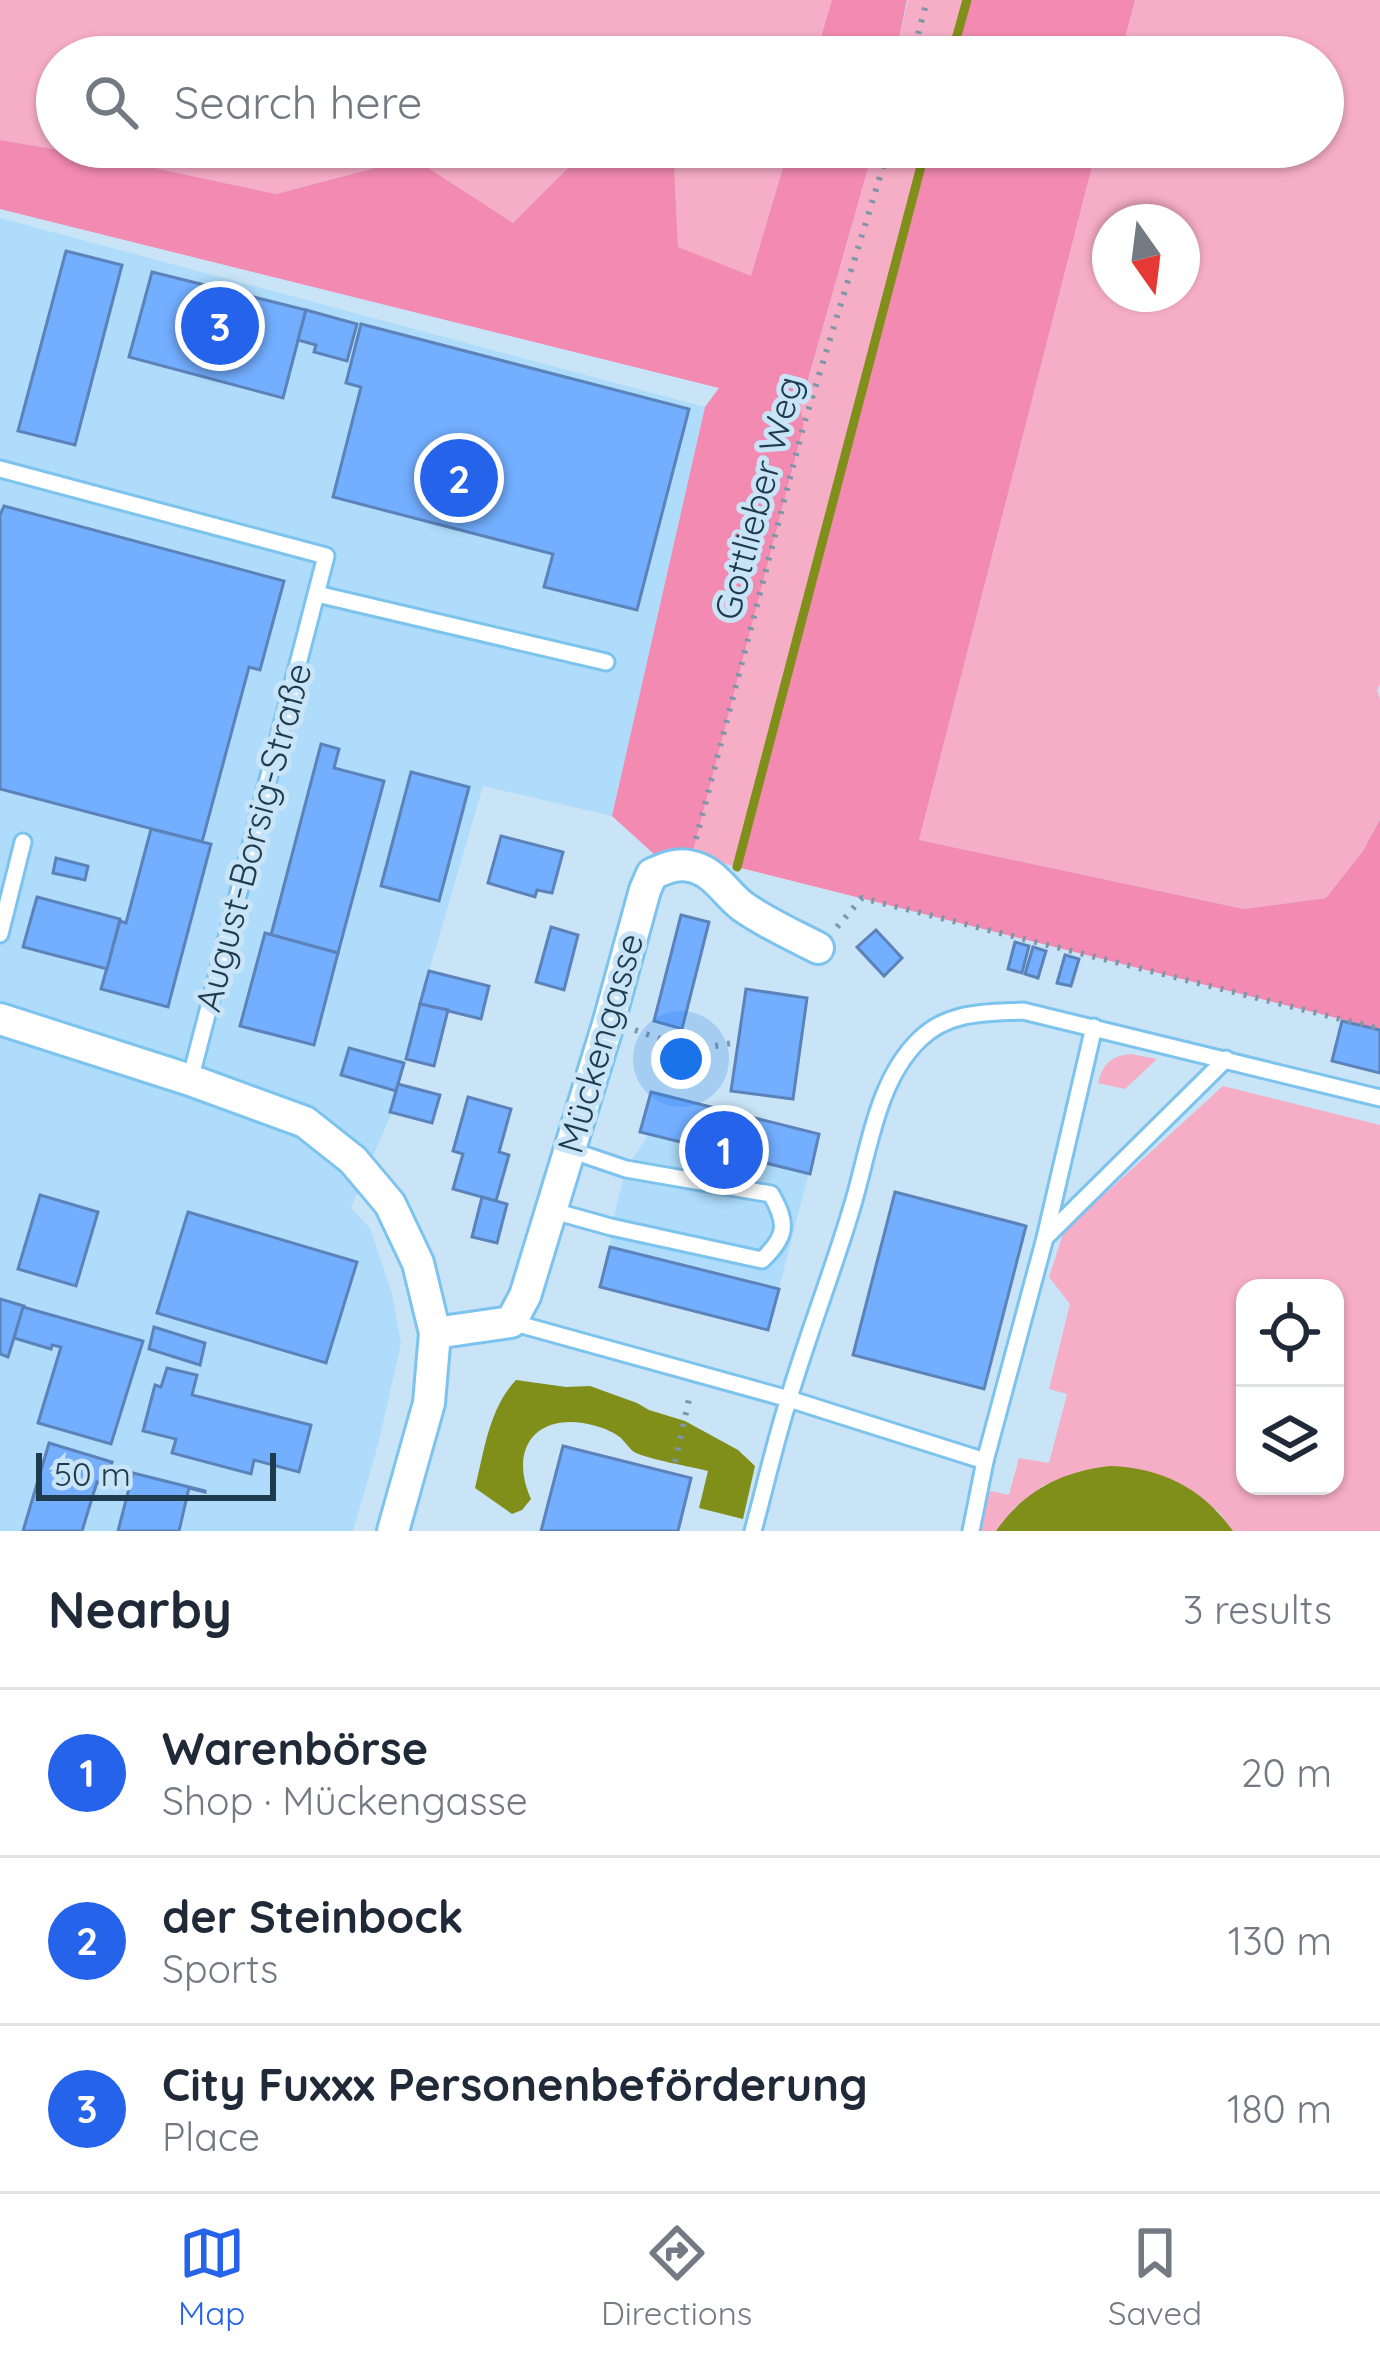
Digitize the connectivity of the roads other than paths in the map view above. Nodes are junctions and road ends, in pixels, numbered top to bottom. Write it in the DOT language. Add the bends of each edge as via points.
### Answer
graph roads {
  1 [pos="0,470"];
  2 [pos="317,594"];
  3 [pos="606,662"];
  4 [pos="23,842"];
  5 [pos="0,934"];
  6 [pos="818,948"];
  7 [pos="1094,1027"];
  8 [pos="2,1028"];
  9 [pos="1226,1059"];
  10 [pos="190,1080"];
  11 [pos="1380,1098"];
  12 [pos="570,1150"];
  13 [pos="550,1210"];
  14 [pos="1045,1238"];
  15 [pos="511,1322"];
  16 [pos="435,1333"];
  17 [pos="788,1399"];
  18 [pos="985,1460"];
  19 [pos="394,1531"];
  20 [pos="753,1531"];
  21 [pos="971,1531"];
  1 -- 2 [label="lane, August-Borsig-Straße" via="326,556"];
  2 -- 3 [label="lane"];
  2 -- 10 [label="lane, August-Borsig-Straße"];
  4 -- 5 [label="lane"];
  6 -- 12 [label="street, Mückengasse" via="754,913 710,874 690,866 652,874"];
  7 -- 9 [label="lane"];
  7 -- 14 [label="lane"];
  7 -- 17 [label="lane" via="1022,1011 962,1015 920,1039 896,1069 876,1119"];
  8 -- 10 [label="street"];
  9 -- 11 [label="lane"];
  9 -- 14 [label="lane"];
  10 -- 16 [label="street" via="305,1122 352,1160 390,1204 418,1263"];
  12 -- 13 [label="street, Mückengasse"];
  12 -- 13 [label="lane" via="626,1169 771,1194 784,1216 780,1243 762,1260"];
  13 -- 15 [label="street, Mückengasse"];
  14 -- 18 [label="lane"];
  15 -- 16 [label="street"];
  15 -- 17 [label="lane"];
  16 -- 19 [label="street" via="429,1403"];
  17 -- 18 [label="lane"];
  17 -- 20 [label="lane"];
  18 -- 21 [label="lane"];
}
